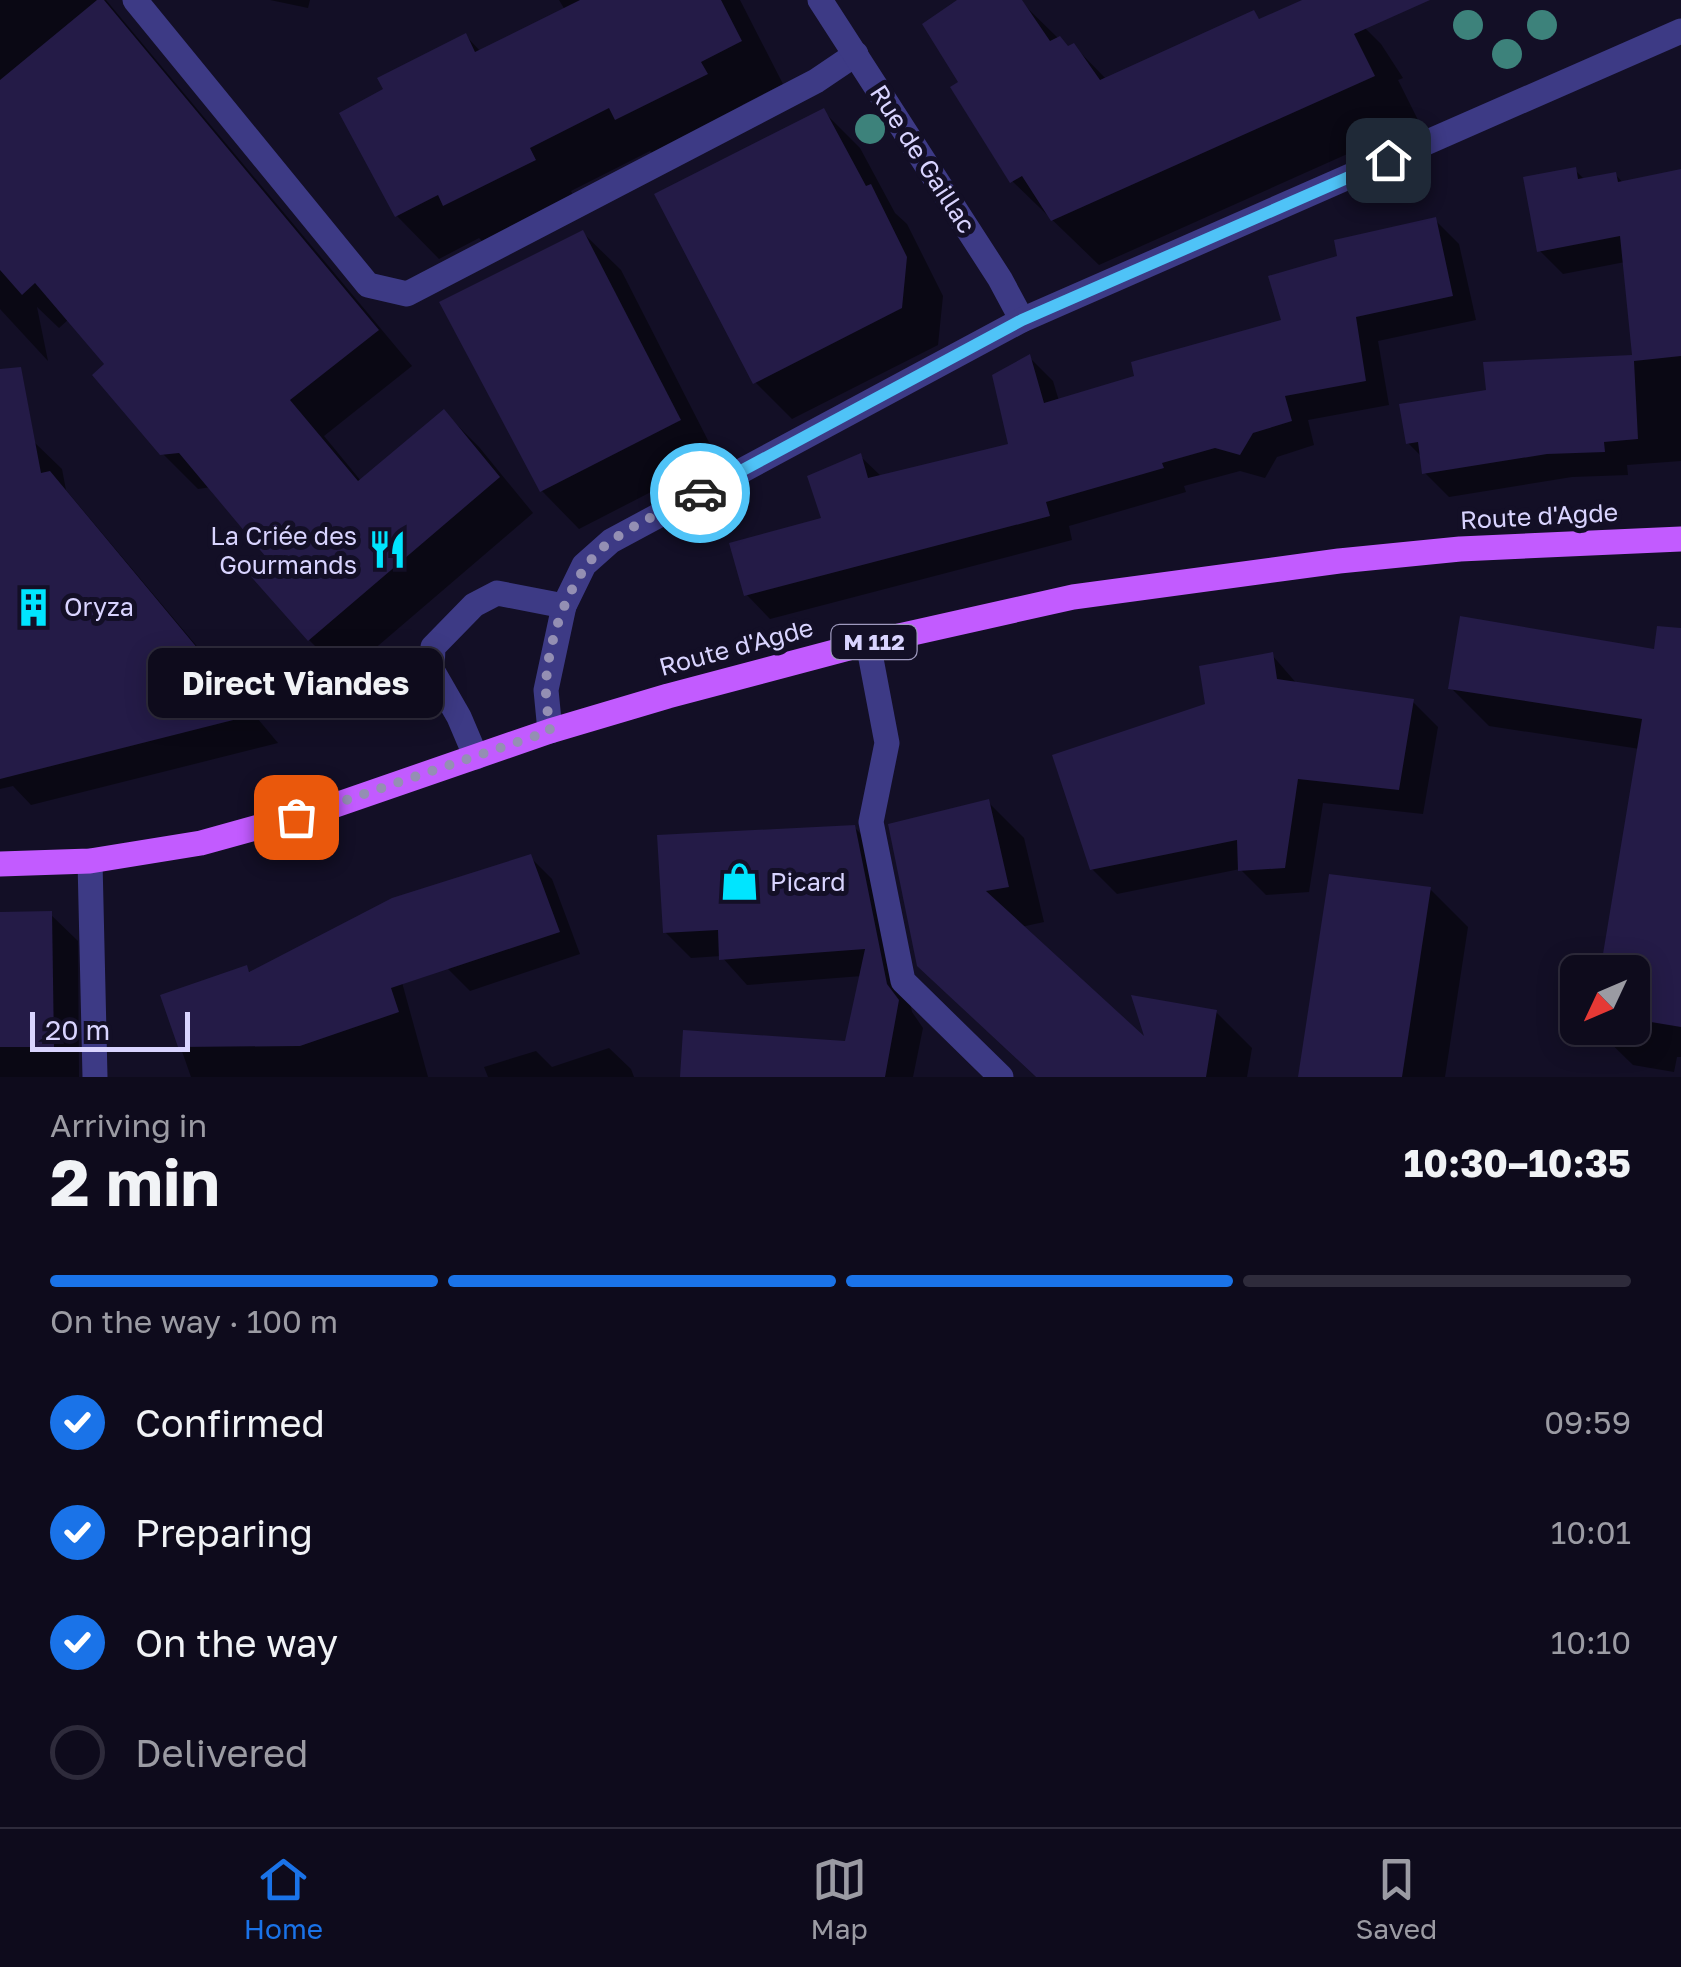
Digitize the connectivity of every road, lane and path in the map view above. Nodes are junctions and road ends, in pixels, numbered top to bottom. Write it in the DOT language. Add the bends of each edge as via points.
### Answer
graph roads {
  1 [pos="135,0"];
  2 [pos="820,0"];
  3 [pos="1681,31"];
  4 [pos="856,54"];
  5 [pos="1022,320"];
  6 [pos="1681,539"];
  7 [pos="564,606"];
  8 [pos="868,643"];
  9 [pos="550,731"];
  10 [pos="476,756"];
  11 [pos="90,861"];
  12 [pos="0,864"];
  13 [pos="94,1077"];
  14 [pos="1002,1077"];
  1 -- 4 [label="street" via="368,285 407,294"];
  2 -- 4 [label="street, Rue de Gaillac"];
  3 -- 5 [label="street"];
  4 -- 5 [label="street, Rue de Gaillac"];
  5 -- 7 [label="street" via="612,541 584,565"];
  6 -- 8 [label="main road, Route d'Agde / M 112" via="1339,561 1073,597"];
  7 -- 9 [label="street" via="546,690"];
  7 -- 10 [label="street" via="497,593 474,605 434,647 432,670"];
  8 -- 9 [label="main road, Route d'Agde / M 112"];
  8 -- 14 [label="street" via="887,743 871,822 903,981"];
  9 -- 10 [label="main road, Route d'Agde / M 112"];
  10 -- 11 [label="main road, Route d'Agde / M 112" via="200,843"];
  11 -- 12 [label="main road, Route d'Agde / M 112"];
  11 -- 13 [label="street"];
}
